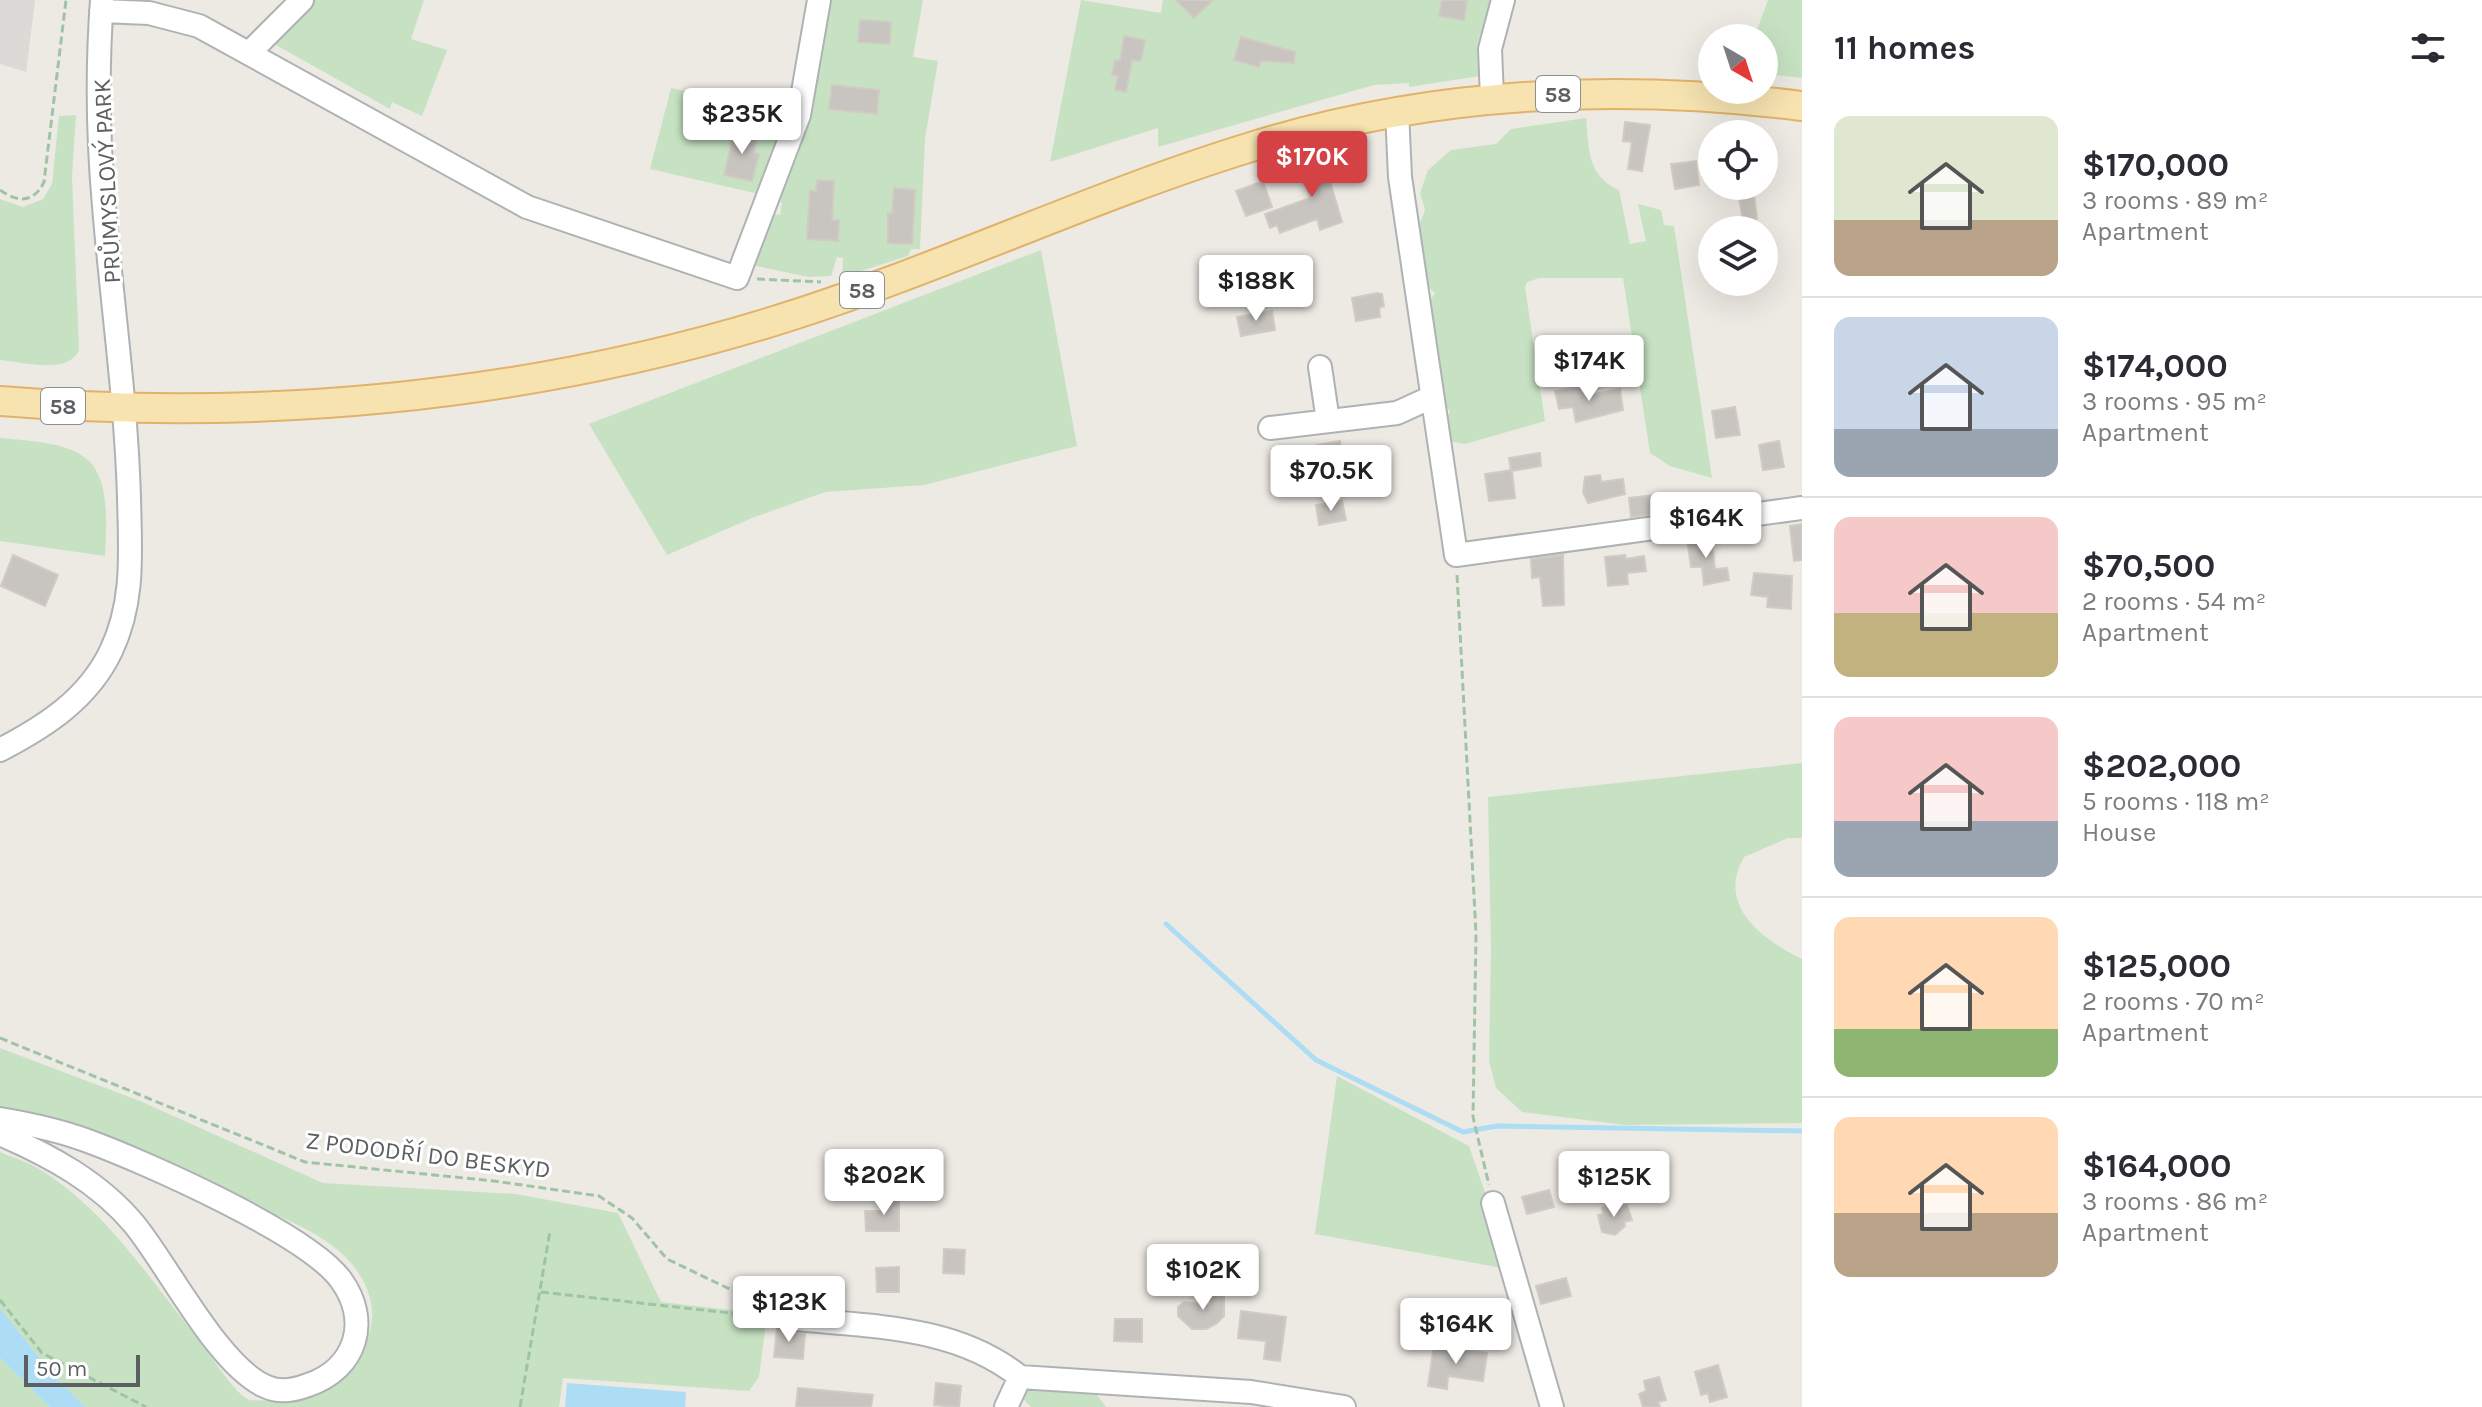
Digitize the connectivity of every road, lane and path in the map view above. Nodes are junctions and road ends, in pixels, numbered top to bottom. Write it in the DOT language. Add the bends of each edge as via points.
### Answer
graph roads {
  1 [pos="66,0"];
  2 [pos="302,0"];
  3 [pos="819,0"];
  4 [pos="1503,0"];
  5 [pos="102,6"];
  6 [pos="250,52"];
  7 [pos="1492,98"];
  8 [pos="1802,106"];
  9 [pos="1397,111"];
  10 [pos="0,190"];
  11 [pos="737,278"];
  12 [pos="824,282"];
  13 [pos="1320,367"];
  14 [pos="1432,397"];
  15 [pos="0,401"];
  16 [pos="126,409"];
  17 [pos="1328,421"];
  18 [pos="1270,428"];
  19 [pos="1802,508"];
  20 [pos="1456,555"];
  21 [pos="0,750"];
  22 [pos="0,1038"];
  23 [pos="0,1119"];
  24 [pos="0,1134"];
  25 [pos="1493,1203"];
  26 [pos="550,1231"];
  27 [pos="541,1292"];
  28 [pos="0,1300"];
  29 [pos="776,1318"];
  30 [pos="1020,1377"];
  31 [pos="146,1407"];
  32 [pos="520,1407"];
  33 [pos="1006,1407"];
  34 [pos="1344,1407"];
  35 [pos="1552,1407"];
  1 -- 10 [label="path" via="44,182 28,200"];
  2 -- 6 [label="street"];
  3 -- 11 [label="street" via="799,115"];
  4 -- 7 [label="street" via="1490,49"];
  5 -- 6 [label="street" via="175,19"];
  5 -- 16 [label="street, PRŮMYSLOVÝ PARK" via="104,204"];
  6 -- 11 [label="street" via="527,207"];
  7 -- 8 [label="main road, 58" via="1664,94"];
  7 -- 9 [label="main road, 58"];
  9 -- 14 [label="street" via="1400,177"];
  9 -- 16 [label="main road, 58" via="1251,147 771,322 615,363 475,389 314,403"];
  11 -- 12 [label="path"];
  13 -- 17 [label="street"];
  14 -- 17 [label="street" via="1397,413"];
  14 -- 20 [label="street"];
  15 -- 16 [label="main road, 58"];
  16 -- 21 [label="street, PRŮMYSLOVÝ PARK" via="132,558 119,633 103,666 58,717"];
  17 -- 18 [label="street"];
  19 -- 20 [label="street"];
  20 -- 25 [label="path" via="1476,934 1473,1117"];
  22 -- 29 [label="path, Z PODODŘÍ DO BESKYD" via="305,1162 599,1196 632,1218 667,1259 738,1291"];
  23 -- 24 [label="street" via="88,1140 252,1216 320,1260 341,1280 355,1309 357,1333 347,1360 330,1375 300,1388 276,1390 259,1384 213,1335 134,1223 109,1198 73,1171"];
  25 -- 35 [label="street"];
  26 -- 27 [label="path"];
  27 -- 29 [label="path"];
  27 -- 32 [label="path"];
  28 -- 31 [label="path" via="42,1353"];
  29 -- 30 [label="street" via="958,1340 993,1356"];
  30 -- 33 [label="street"];
  30 -- 34 [label="street" via="1251,1392"];
}
